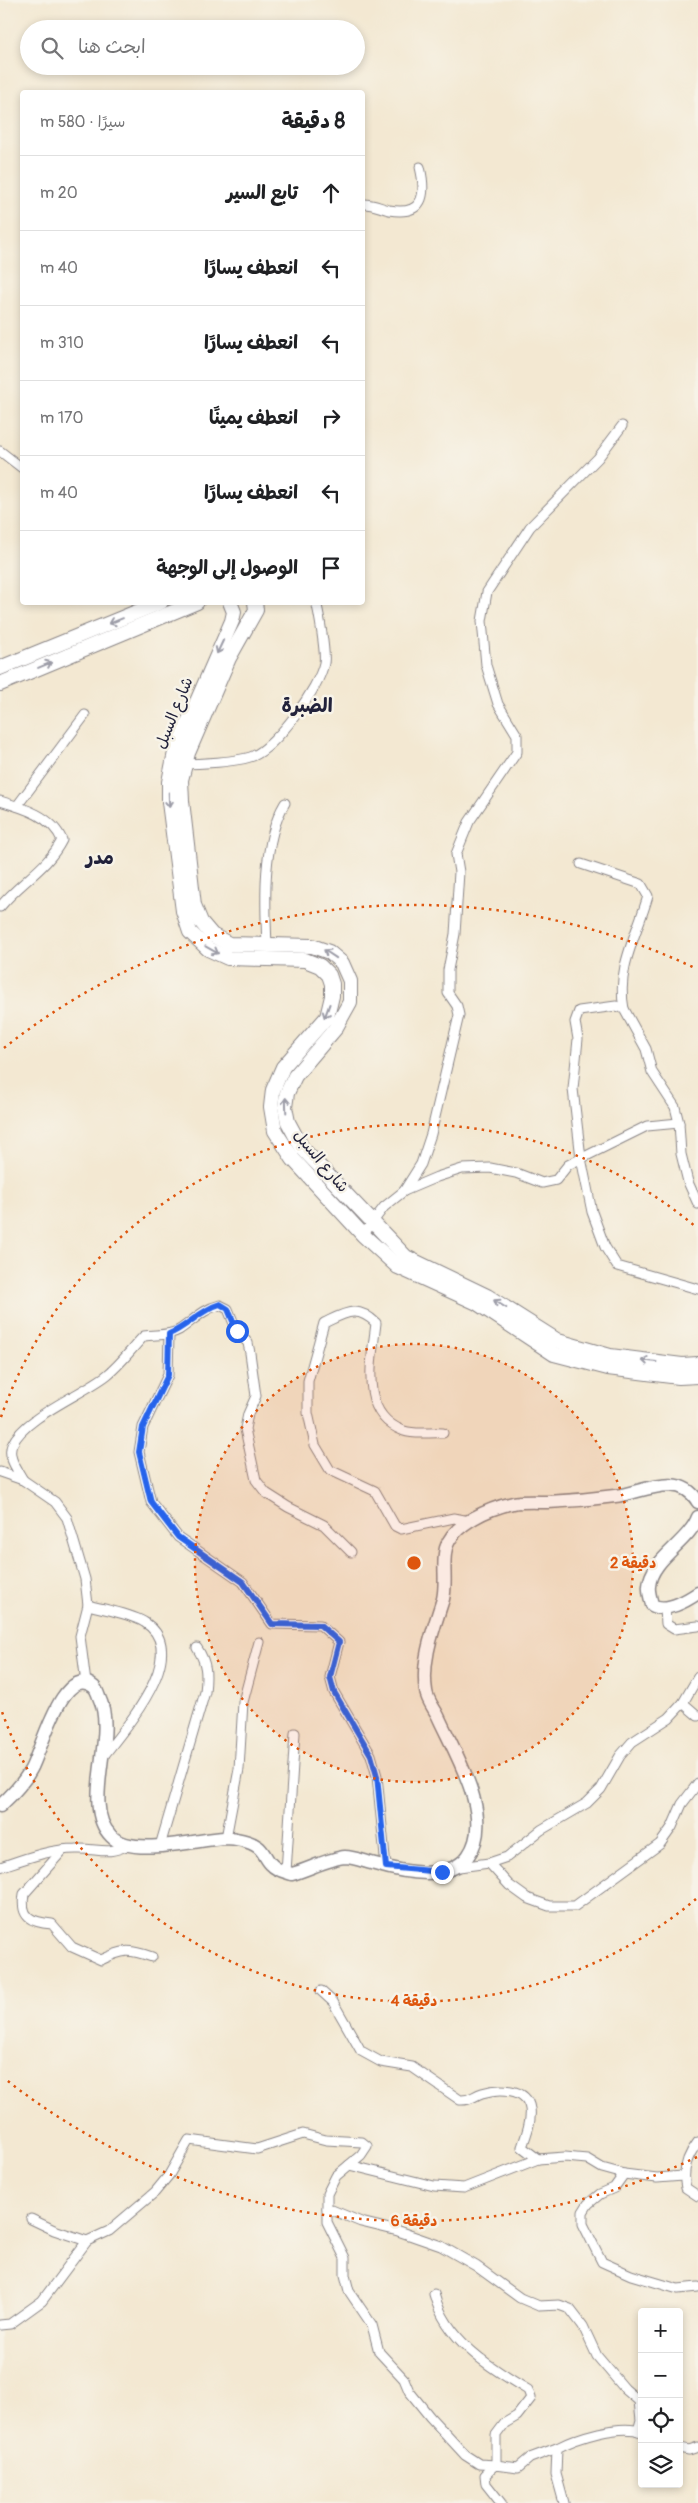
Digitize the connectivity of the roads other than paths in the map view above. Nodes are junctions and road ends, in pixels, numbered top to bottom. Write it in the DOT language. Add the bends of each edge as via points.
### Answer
graph roads {
  1 [pos="420,167"];
  2 [pos="365,205"];
  3 [pos="622,426"];
  4 [pos="0,451"];
  5 [pos="20,466"];
  6 [pos="154,605"];
  7 [pos="190,605"];
  8 [pos="231,605"];
  9 [pos="255,605"];
  10 [pos="316,605"];
  11 [pos="0,668"];
  12 [pos="0,684"];
  13 [pos="85,715"];
  14 [pos="179,764"];
  15 [pos="0,800"];
  16 [pos="285,804"];
  17 [pos="17,806"];
  18 [pos="581,864"];
  19 [pos="0,907"];
  20 [pos="267,945"];
  21 [pos="624,1009"];
  22 [pos="679,1123"];
  23 [pos="581,1158"];
  24 [pos="404,1191"];
  25 [pos="698,1204"];
  26 [pos="372,1223"];
  27 [pos="363,1235"];
  28 [pos="698,1289"];
  29 [pos="169,1334"];
  30 [pos="698,1364"];
  31 [pos="698,1376"];
  32 [pos="443,1432"];
  33 [pos="0,1472"];
  34 [pos="23,1480"];
  35 [pos="698,1502"];
  36 [pos="698,1517"];
  37 [pos="470,1521"];
  38 [pos="351,1552"];
  39 [pos="698,1592"];
  40 [pos="88,1605"];
  41 [pos="664,1609"];
  42 [pos="698,1626"];
  43 [pos="258,1642"];
  44 [pos="197,1648"];
  45 [pos="698,1678"];
  46 [pos="86,1683"];
  47 [pos="682,1703"];
  48 [pos="698,1716"];
  49 [pos="295,1733"];
  50 [pos="102,1758"];
  51 [pos="698,1783"];
  52 [pos="0,1806"];
  53 [pos="226,1838"];
  54 [pos="128,1845"];
  55 [pos="160,1846"];
  56 [pos="63,1850"];
  57 [pos="489,1863"];
  58 [pos="0,1866"];
  59 [pos="386,1867"];
  60 [pos="459,1867"];
  61 [pos="286,1872"];
  62 [pos="152,1958"];
  63 [pos="321,1991"];
  64 [pos="698,2142"];
  65 [pos="538,2159"];
  66 [pos="349,2165"];
  67 [pos="624,2174"];
  68 [pos="683,2176"];
  69 [pos="698,2196"];
  70 [pos="327,2208"];
  71 [pos="32,2219"];
  72 [pos="87,2241"];
  73 [pos="698,2287"];
  74 [pos="434,2294"];
  75 [pos="0,2325"];
  76 [pos="638,2400"];
  77 [pos="638,2431"];
  78 [pos="698,2447"];
  79 [pos="557,2448"];
  80 [pos="683,2449"];
  81 [pos="496,2465"];
  82 [pos="501,2503"];
  83 [pos="564,2503"];
  1 -- 2 [label="street" via="424,183 416,207 407,212"];
  3 -- 24 [label="street" via="598,458 530,527 488,592 482,621 486,665 498,704 517,735 517,752 469,822 456,854 459,872 448,994 457,1006 458,1015 431,1134 421,1164"];
  4 -- 5 [label="street"];
  6 -- 11 [label="main road, one-way"];
  12 -- 7 [label="main road, one-way"];
  8 -- 14 [label="main road, شارع السبل, one-way" via="232,621 175,752"];
  9 -- 14 [label="main road, شارع السبل" via="256,610 229,658"];
  10 -- 14 [label="street" via="324,662 314,689 298,712 263,751 251,757"];
  13 -- 17 [label="street"];
  14 -- 20 [label="main road, شارع السبل" via="194,905 201,922 212,935 230,944"];
  14 -- 27 [label="main road, شارع السبل, one-way" via="169,782 169,802 183,911 190,932 208,949 228,958 306,960 320,966 329,975 332,996 326,1017 282,1067 273,1090 274,1131 293,1159"];
  15 -- 17 [label="street"];
  16 -- 20 [label="street" via="278,815 267,870 264,898"];
  17 -- 19 [label="street" via="37,814 57,829 62,840 44,865 12,891"];
  18 -- 21 [label="street" via="641,884 648,896 623,969 621,994"];
  26 -- 20 [label="main road, شارع السبل, one-way" via="302,1148 288,1122 285,1107 295,1076 335,1029 350,1002 350,982 342,963 329,952 312,946"];
  21 -- 22 [label="street" via="646,1049 652,1072 675,1107"];
  21 -- 23 [label="street" via="616,1006 579,1012 575,1022 578,1039 573,1089"];
  22 -- 23 [label="street" via="647,1126"];
  22 -- 25 [label="street" via="681,1154"];
  23 -- 24 [label="street" via="568,1165 556,1180 542,1183 490,1168 462,1169"];
  23 -- 28 [label="street" via="592,1212 605,1247 617,1266"];
  24 -- 26 [label="street" via="384,1207"];
  26 -- 27 [label="street"];
  30 -- 26 [label="main road, شارع السبل, one-way" via="610,1356 558,1341 487,1296 406,1257"];
  27 -- 31 [label="main road, شارع السبل" via="398,1267 476,1303 554,1354 608,1368 678,1377"];
  29 -- 34 [label="street" via="144,1336 108,1374 17,1436 11,1446 11,1458"];
  29 -- 38 [label="street" via="209,1307 220,1304 228,1309 237,1331 248,1344 256,1386 245,1429 256,1480 266,1493 324,1525"];
  29 -- 59 [label="street" via="168,1375 143,1427 139,1452 151,1502 178,1537 243,1582 272,1624 320,1625 339,1642 330,1677 334,1692 371,1755 377,1776"];
  32 -- 37 [label="street" via="406,1432 391,1423 375,1406 370,1376 376,1323 366,1313 348,1312 324,1323 308,1381 308,1413 315,1445 330,1470 375,1491 395,1526 401,1529 454,1518"];
  33 -- 34 [label="street"];
  34 -- 40 [label="street" via="55,1502 67,1518 85,1579"];
  35 -- 37 [label="street" via="694,1495 674,1486 651,1486 618,1496 513,1503"];
  36 -- 41 [label="street" via="650,1581 652,1605"];
  37 -- 60 [label="street" via="446,1546 444,1594 424,1674 426,1694 475,1797 476,1838 469,1855"];
  39 -- 41 [label="street"];
  40 -- 46 [label="street" via="80,1636"];
  40 -- 50 [label="street" via="145,1623 156,1635 162,1654 149,1694"];
  41 -- 42 [label="street" via="666,1624 674,1629"];
  43 -- 53 [label="street" via="243,1702 239,1769"];
  44 -- 55 [label="street" via="207,1672 205,1692"];
  45 -- 47 [label="street"];
  46 -- 50 [label="street" via="95,1688 103,1704 106,1725"];
  46 -- 52 [label="street" via="77,1683 69,1688 59,1701 32,1767 18,1789"];
  47 -- 48 [label="street"];
  47 -- 57 [label="street" via="669,1718 632,1742 601,1789 587,1803 548,1826 507,1857"];
  49 -- 61 [label="street"];
  50 -- 54 [label="street" via="98,1795 102,1824 112,1837"];
  51 -- 57 [label="street" via="660,1844 575,1906 549,1906 527,1898 509,1885"];
  53 -- 55 [label="street"];
  53 -- 61 [label="street" via="258,1847 272,1866"];
  54 -- 55 [label="street"];
  54 -- 56 [label="street" via="115,1852"];
  56 -- 58 [label="street"];
  56 -- 62 [label="street" via="24,1894 22,1903 26,1916 35,1922 52,1924 72,1947 101,1960 122,1950"];
  57 -- 60 [label="street"];
  59 -- 60 [label="street" via="442,1872"];
  59 -- 61 [label="street" via="345,1857 292,1874"];
  63 -- 65 [label="street" via="333,2002 354,2044 371,2058 412,2067 460,2100 508,2090 521,2095 528,2103 530,2115 522,2147"];
  64 -- 68 [label="street" via="690,2153"];
  65 -- 66 [label="street" via="464,2188 434,2186"];
  65 -- 67 [label="street" via="587,2159 602,2168"];
  66 -- 70 [label="street" via="336,2176 328,2194"];
  66 -- 72 [label="street" via="361,2155 366,2146 362,2142 326,2140 303,2134 257,2148 189,2140 155,2192 109,2231"];
  67 -- 68 [label="street" via="657,2178"];
  67 -- 73 [label="street" via="614,2188 600,2194 583,2212 583,2224 602,2262 631,2275 678,2289"];
  68 -- 69 [label="street" via="686,2188"];
  70 -- 76 [label="street" via="361,2222 441,2246 476,2266 520,2298 539,2306 559,2304 570,2309 583,2326 597,2356"];
  70 -- 81 [label="street" via="327,2222 346,2258 349,2291 372,2325 379,2352 465,2455 479,2464"];
  71 -- 72 [label="street"];
  72 -- 75 [label="street" via="42,2301 10,2324"];
  74 -- 81 [label="street" via="444,2322 457,2339 528,2390 531,2398 496,2436"];
  77 -- 79 [label="street" via="622,2429 580,2438"];
  78 -- 80 [label="street"];
  79 -- 81 [label="street" via="530,2458 518,2468"];
  79 -- 83 [label="street" via="556,2474"];
  81 -- 82 [label="street" via="484,2475 486,2484"];
}
